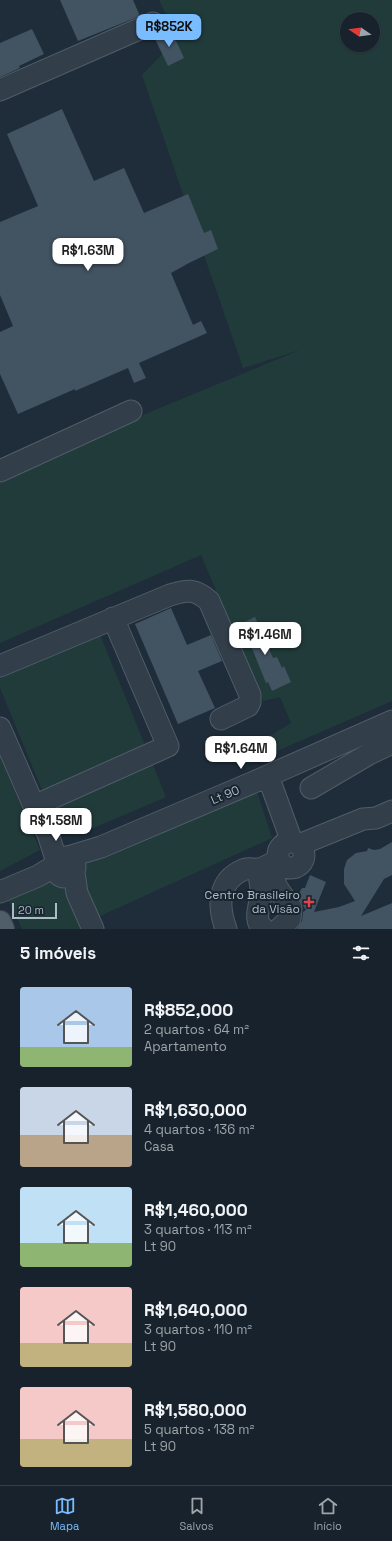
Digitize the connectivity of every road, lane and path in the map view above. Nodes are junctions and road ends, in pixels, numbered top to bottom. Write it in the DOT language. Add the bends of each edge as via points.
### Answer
graph roads {
  1 [pos="153,22"];
  2 [pos="0,90"];
  3 [pos="131,411"];
  4 [pos="0,471"];
  5 [pos="113,618"];
  6 [pos="0,666"];
  7 [pos="221,719"];
  8 [pos="392,721"];
  9 [pos="0,728"];
  10 [pos="392,743"];
  11 [pos="261,779"];
  12 [pos="311,788"];
  13 [pos="34,806"];
  14 [pos="384,815"];
  15 [pos="283,855"];
  16 [pos="63,870"];
  17 [pos="0,892"];
  18 [pos="0,922"];
  19 [pos="3,929"];
  20 [pos="93,929"];
  21 [pos="226,929"];
  22 [pos="264,929"];
  23 [pos="278,929"];
  1 -- 2 [label="street"];
  3 -- 4 [label="street"];
  5 -- 6 [label="street"];
  5 -- 7 [label="street" via="184,591 202,594 209,601 250,695 248,706"];
  5 -- 13 [label="street" via="168,746"];
  8 -- 11 [label="street, Lt 90"];
  9 -- 13 [label="street"];
  10 -- 12 [label="street"];
  11 -- 15 [label="street"];
  11 -- 16 [label="street, Lt 90" via="101,847"];
  13 -- 16 [label="street"];
  14 -- 15 [label="street" via="369,830 325,851"];
  15 -- 21 [label="street" via="247,868 229,880 220,900"];
  15 -- 22 [label="street" via="262,892 259,903 258,919"];
  15 -- 23 [label="street" via="276,886 291,908 290,918"];
  16 -- 17 [label="street, Lt 90"];
  16 -- 20 [label="street"];
  18 -- 19 [label="main road"];
}
